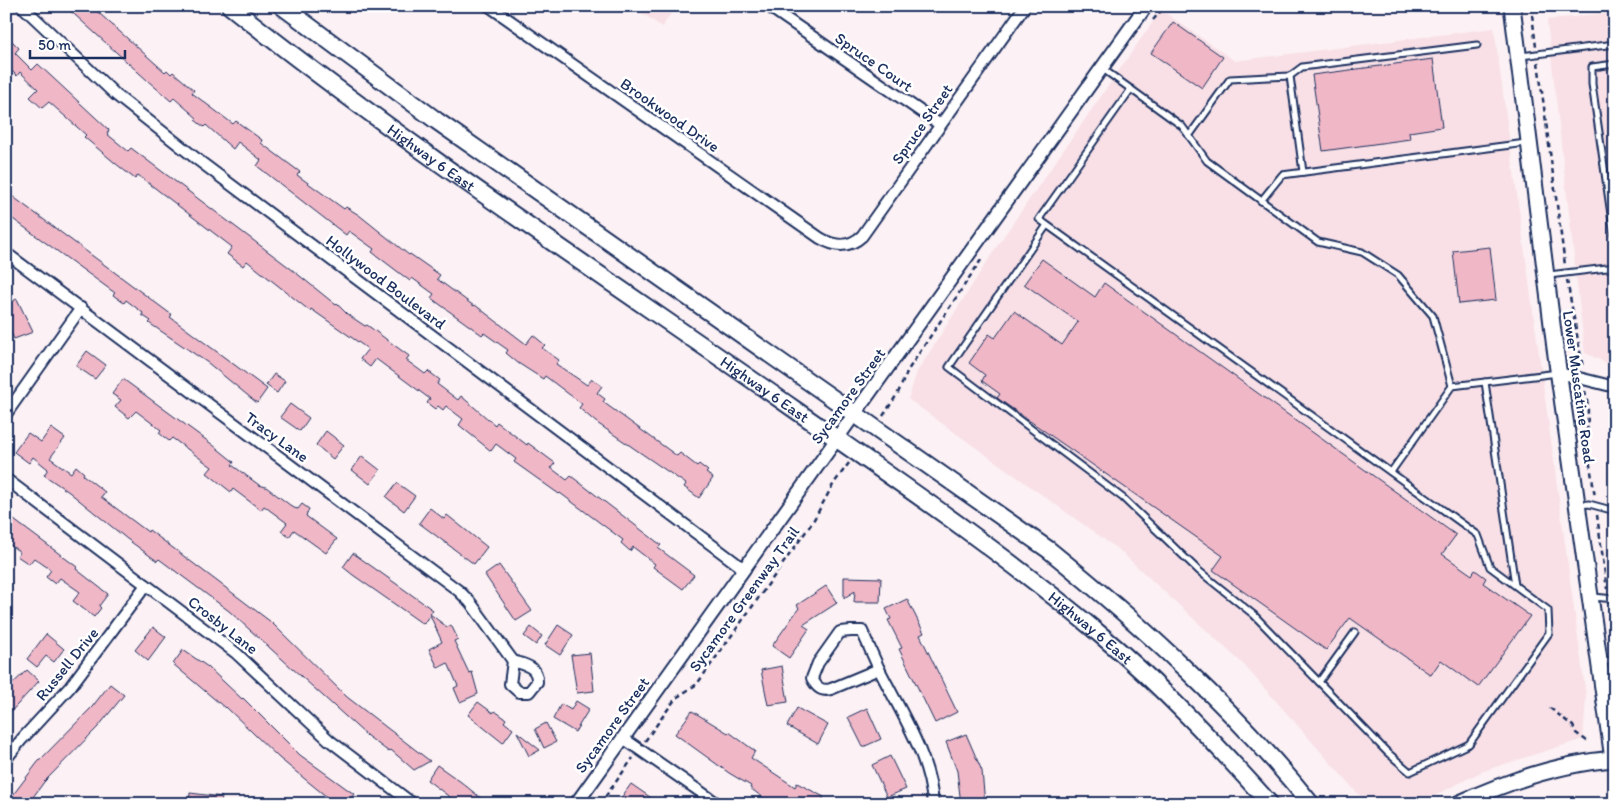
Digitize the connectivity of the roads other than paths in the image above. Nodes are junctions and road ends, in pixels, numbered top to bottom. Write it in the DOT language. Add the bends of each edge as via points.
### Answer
graph roads {
  1 [pos="22,6"];
  2 [pos="230,6"];
  3 [pos="282,6"];
  4 [pos="489,6"];
  5 [pos="768,6"];
  6 [pos="1025,6"];
  7 [pos="1146,6"];
  8 [pos="1512,6"];
  9 [pos="1615,44"];
  10 [pos="1477,45"];
  11 [pos="1518,57"];
  12 [pos="1615,64"];
  13 [pos="1102,68"];
  14 [pos="1290,76"];
  15 [pos="1131,89"];
  16 [pos="939,124"];
  17 [pos="1189,136"];
  18 [pos="1528,142"];
  19 [pos="1303,172"];
  20 [pos="1261,201"];
  21 [pos="1047,225"];
  22 [pos="1615,242"];
  23 [pos="836,245"];
  24 [pos="6,253"];
  25 [pos="1615,267"];
  26 [pos="1546,275"];
  27 [pos="81,308"];
  28 [pos="1559,373"];
  29 [pos="1485,382"];
  30 [pos="1452,386"];
  31 [pos="1615,387"];
  32 [pos="856,413"];
  33 [pos="6,414"];
  34 [pos="837,439"];
  35 [pos="1391,472"];
  36 [pos="6,478"];
  37 [pos="1578,505"];
  38 [pos="1614,509"];
  39 [pos="744,569"];
  40 [pos="146,585"];
  41 [pos="1515,585"];
  42 [pos="1590,596"];
  43 [pos="1615,599"];
  44 [pos="1355,632"];
  45 [pos="1615,660"];
  46 [pos="513,661"];
  47 [pos="1599,662"];
  48 [pos="879,669"];
  49 [pos="1319,682"];
  50 [pos="623,738"];
  51 [pos="6,759"];
  52 [pos="1614,763"];
  53 [pos="413,804"];
  54 [pos="576,804"];
  55 [pos="718,804"];
  56 [pos="933,804"];
  57 [pos="1270,804"];
  58 [pos="1311,804"];
  59 [pos="1458,804"];
  1 -- 39 [label="street, Hollywood Boulevard" via="116,95 198,160"];
  2 -- 34 [label="main road, Highway 6 East" via="286,51 420,148"];
  3 -- 32 [label="main road, Highway 6 East" via="438,121"];
  4 -- 23 [label="street, Brookwood Drive" via="820,238"];
  5 -- 16 [label="street, Spruce Court"];
  6 -- 16 [label="street, Spruce Street"];
  7 -- 13 [label="street, Sycamore Street"];
  8 -- 11 [label="main road, Lower Muscatine Road"];
  9 -- 11 [label="lane"];
  10 -- 14 [label="lane" via="1302,67"];
  11 -- 18 [label="main road, Lower Muscatine Road"];
  12 -- 22 [label="lane" via="1592,67"];
  13 -- 15 [label="lane"];
  13 -- 32 [label="street, Sycamore Street"];
  14 -- 17 [label="lane" via="1230,79"];
  14 -- 19 [label="lane"];
  15 -- 17 [label="lane" via="1182,126"];
  15 -- 21 [label="lane" via="1040,219"];
  16 -- 23 [label="street, Spruce Street" via="862,236 854,243"];
  17 -- 20 [label="lane" via="1207,161"];
  18 -- 19 [label="lane"];
  18 -- 26 [label="main road, Lower Muscatine Road"];
  19 -- 20 [label="lane" via="1282,175"];
  20 -- 30 [label="lane" via="1318,242 1362,252 1398,275 1433,316"];
  21 -- 35 [label="lane"];
  21 -- 49 [label="lane" via="949,367 1123,498 1199,571 1254,615"];
  24 -- 27 [label="street, Tracy Lane"];
  25 -- 26 [label="lane"];
  26 -- 28 [label="main road, Lower Muscatine Road"];
  27 -- 33 [label="street"];
  27 -- 46 [label="street, Tracy Lane" via="459,591"];
  28 -- 29 [label="lane"];
  28 -- 31 [label="street"];
  28 -- 37 [label="main road, Lower Muscatine Road"];
  29 -- 30 [label="lane"];
  29 -- 41 [label="lane"];
  30 -- 35 [label="lane"];
  32 -- 34 [label="street, Sycamore Street"];
  32 -- 58 [label="main road, Highway 6 East" via="1049,550 1125,612 1236,719"];
  34 -- 39 [label="street, Sycamore Street"];
  34 -- 57 [label="main road, Highway 6 East" via="1030,577 1104,637 1214,741"];
  35 -- 41 [label="lane" via="1478,535 1490,567"];
  36 -- 40 [label="street, Crosby Lane"];
  37 -- 38 [label="lane"];
  37 -- 42 [label="main road, Lower Muscatine Road"];
  39 -- 50 [label="street, Sycamore Street"];
  40 -- 51 [label="street, Russell Drive" via="70,687"];
  40 -- 53 [label="street, Crosby Lane" via="236,653 329,740"];
  41 -- 49 [label="lane" via="1548,610 1549,633 1468,744 1410,772"];
  42 -- 43 [label="lane"];
  42 -- 47 [label="main road, Lower Muscatine Road"];
  44 -- 49 [label="lane"];
  45 -- 47 [label="lane"];
  47 -- 52 [label="main road, Lower Muscatine Road"];
  48 -- 48 [label="street" via="825,691 818,688 812,678 833,640 840,632 846,631 862,631"];
  48 -- 56 [label="street" via="919,750"];
  50 -- 54 [label="street, Sycamore Street"];
  50 -- 55 [label="street"];
  52 -- 59 [label="main road" via="1526,776"];
}
